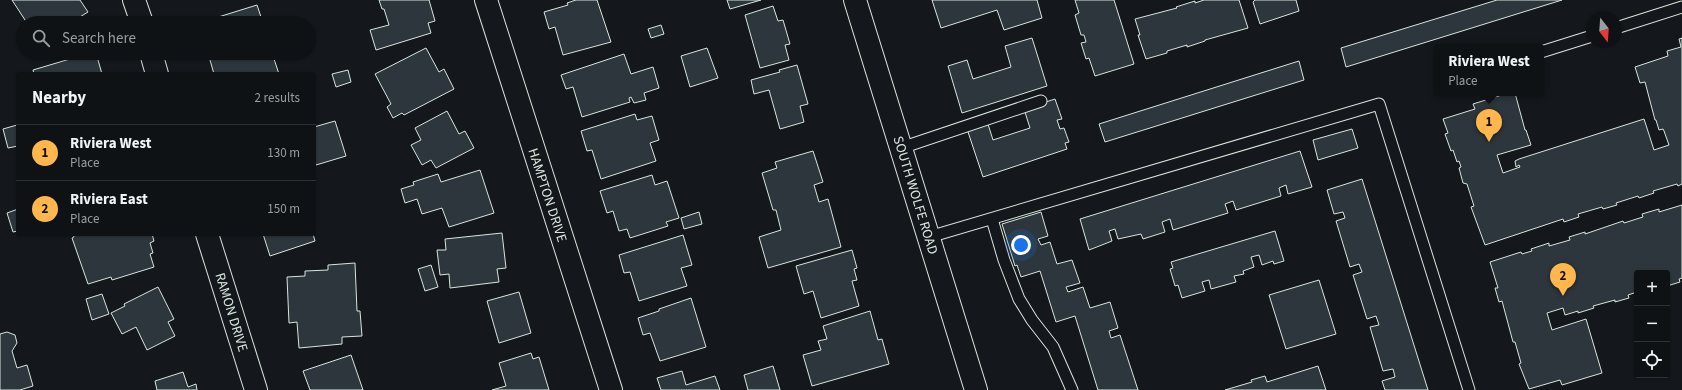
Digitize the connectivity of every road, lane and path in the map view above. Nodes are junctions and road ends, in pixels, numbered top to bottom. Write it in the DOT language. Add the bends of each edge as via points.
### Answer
graph roads {
  1 [pos="134,0"];
  2 [pos="486,0"];
  3 [pos="855,0"];
  4 [pos="1682,7"];
  5 [pos="140,16"];
  6 [pos="1622,26"];
  7 [pos="1586,38"];
  8 [pos="1544,51"];
  9 [pos="153,60"];
  10 [pos="157,72"];
  11 [pos="1041,101"];
  12 [pos="901,148"];
  13 [pos="992,219"];
  14 [pos="209,236"];
  15 [pos="929,237"];
  16 [pos="256,390"];
  17 [pos="611,390"];
  18 [pos="976,390"];
  19 [pos="1072,390"];
  20 [pos="1469,390"];
  1 -- 5 [label="street"];
  2 -- 17 [label="street, HAMPTON DRIVE"];
  3 -- 12 [label="street, SOUTH WOLFE ROAD"];
  4 -- 6 [label="lane"];
  7 -- 8 [label="lane"];
  9 -- 10 [label="street"];
  11 -- 12 [label="lane"];
  12 -- 15 [label="street, SOUTH WOLFE ROAD"];
  13 -- 15 [label="lane"];
  13 -- 19 [label="lane" via="1019,299 1053,347"];
  13 -- 20 [label="lane" via="1379,104"];
  14 -- 16 [label="street, RAMON DRIVE"];
  15 -- 18 [label="street, SOUTH WOLFE ROAD"];
}
